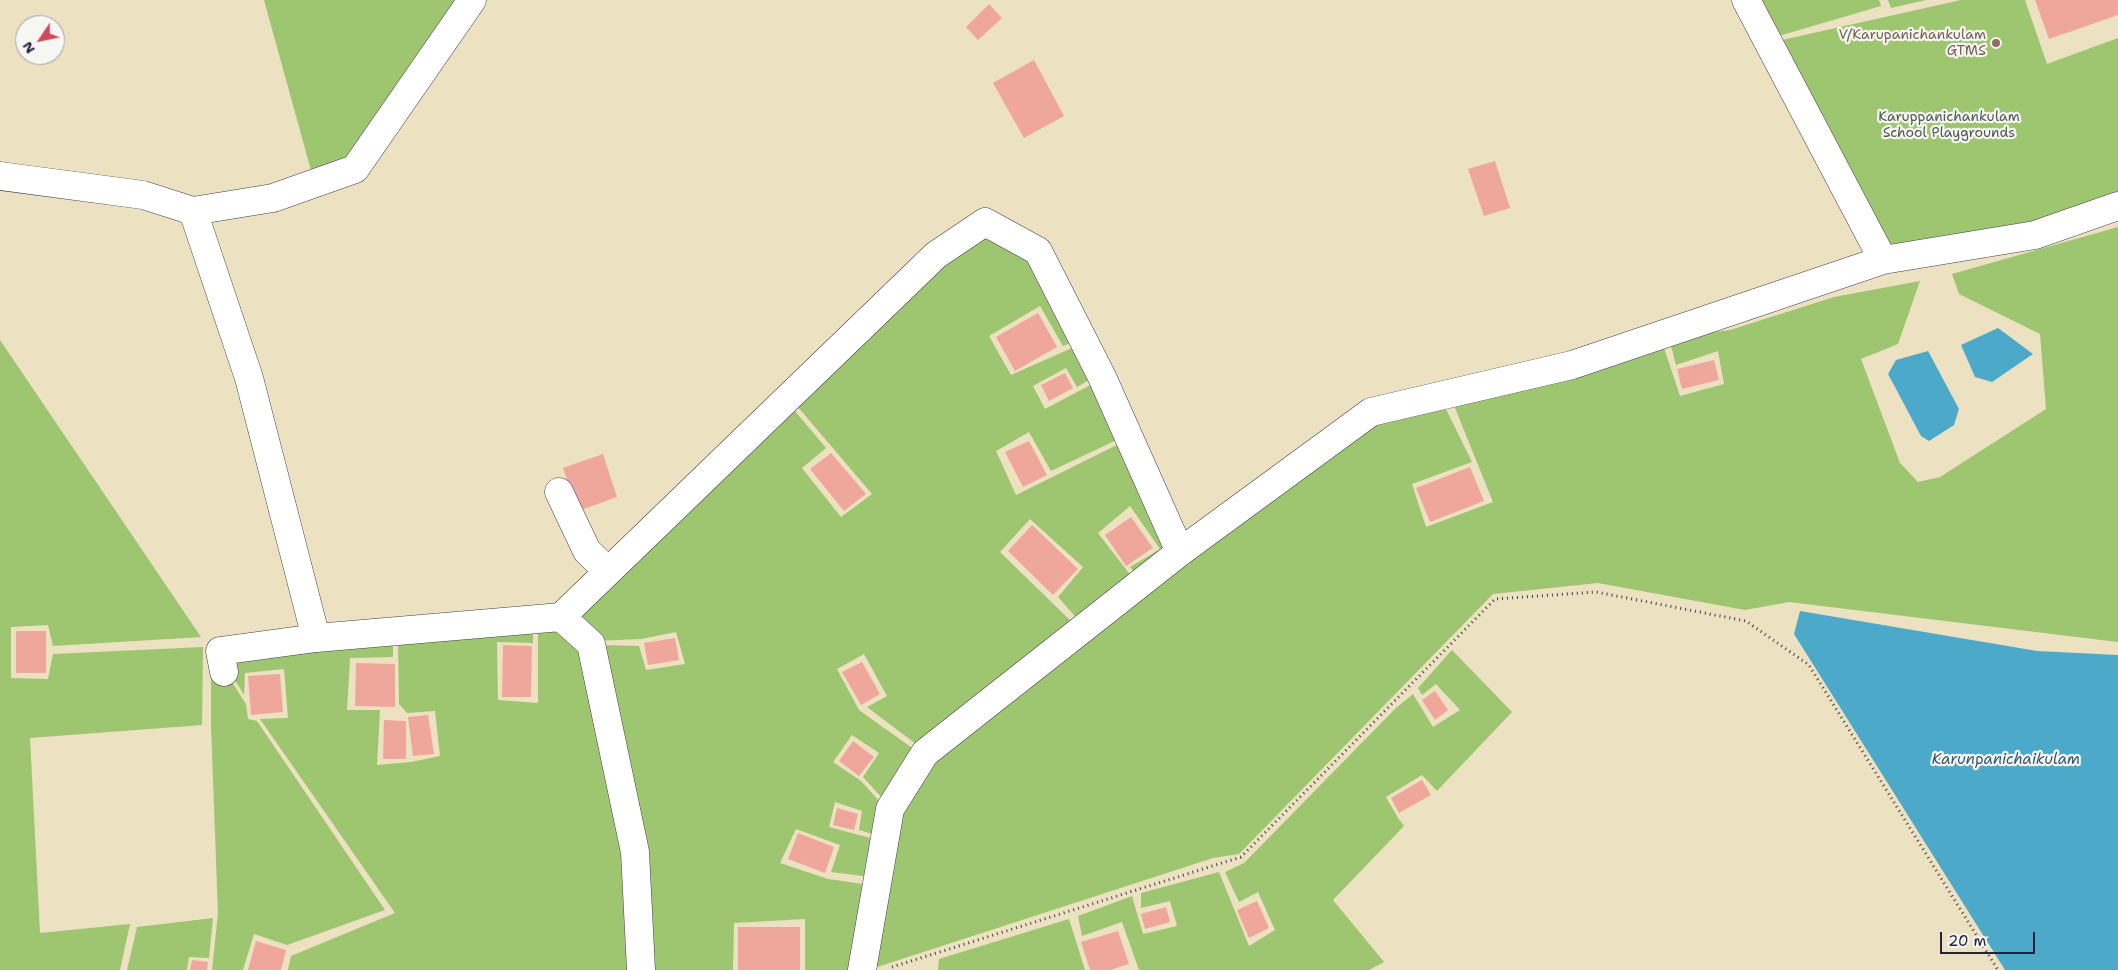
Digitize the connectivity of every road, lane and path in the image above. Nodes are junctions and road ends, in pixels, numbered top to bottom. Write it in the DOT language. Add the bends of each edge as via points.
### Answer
graph roads {
  1 [pos="472,0"];
  2 [pos="1746,0"];
  3 [pos="0,176"];
  4 [pos="2118,206"];
  5 [pos="192,211"];
  6 [pos="1883,260"];
  7 [pos="559,492"];
  8 [pos="1180,552"];
  9 [pos="608,571"];
  10 [pos="561,617"];
  11 [pos="316,638"];
  12 [pos="224,672"];
  13 [pos="891,967"];
  14 [pos="640,970"];
  15 [pos="862,970"];
  16 [pos="1998,970"];
  1 -- 5 [label="street" via="355,168 273,198"];
  2 -- 6 [label="street"];
  3 -- 5 [label="street" via="143,195"];
  4 -- 6 [label="street" via="2035,235"];
  5 -- 11 [label="street" via="248,378"];
  6 -- 8 [label="street" via="1572,365 1372,412"];
  7 -- 9 [label="street" via="587,551"];
  8 -- 9 [label="street" via="1102,377 1038,251 985,222 936,255"];
  8 -- 15 [label="street" via="926,753 890,809"];
  9 -- 10 [label="street"];
  10 -- 11 [label="street"];
  10 -- 14 [label="street" via="591,644 635,852"];
  11 -- 12 [label="street" via="220,651"];
  13 -- 16 [label="path" via="1241,857 1495,599 1596,592 1746,621 1809,665"];
}
